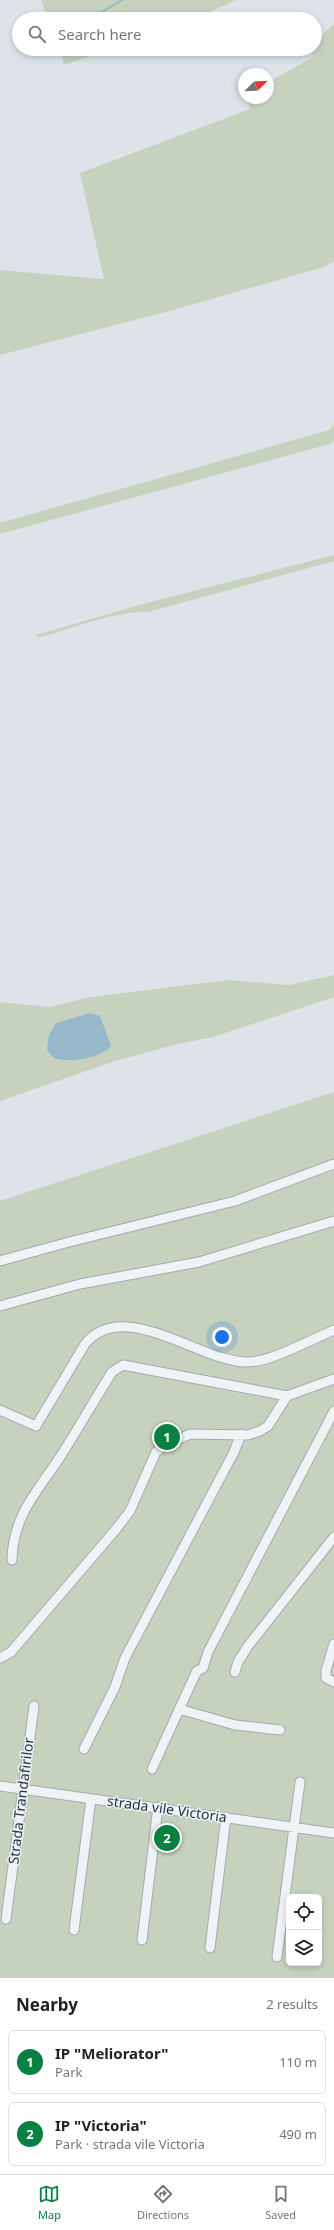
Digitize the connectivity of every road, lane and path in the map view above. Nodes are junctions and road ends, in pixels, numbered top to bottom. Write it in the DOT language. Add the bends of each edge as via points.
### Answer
graph roads {
  1 [pos="334,1164"];
  2 [pos="334,1221"];
  3 [pos="0,1261"];
  4 [pos="0,1306"];
  5 [pos="334,1330"];
  6 [pos="334,1379"];
  7 [pos="287,1396"];
  8 [pos="0,1410"];
  9 [pos="334,1411"];
  10 [pos="241,1434"];
  11 [pos="334,1537"];
  12 [pos="12,1560"];
  13 [pos="334,1644"];
  14 [pos="0,1658"];
  15 [pos="235,1672"];
  16 [pos="334,1682"];
  17 [pos="34,1706"];
  18 [pos="179,1709"];
  19 [pos="280,1730"];
  20 [pos="84,1749"];
  21 [pos="152,1769"];
  22 [pos="300,1782"];
  23 [pos="0,1786"];
  24 [pos="22,1789"];
  25 [pos="91,1798"];
  26 [pos="158,1807"];
  27 [pos="226,1817"];
  28 [pos="294,1827"];
  29 [pos="334,1832"];
  30 [pos="6,1920"];
  31 [pos="74,1930"];
  32 [pos="142,1940"];
  33 [pos="210,1948"];
  34 [pos="277,1957"];
  1 -- 3 [label="street" via="235,1201"];
  2 -- 4 [label="street" via="199,1262 80,1284"];
  5 -- 8 [label="street" via="270,1357 248,1363 228,1360 152,1332 120,1327 107,1328 92,1336 85,1344 36,1426"];
  6 -- 7 [label="street"];
  7 -- 10 [label="street" via="268,1426 260,1432"];
  7 -- 12 [label="street" via="123,1365 112,1372 27,1503 16,1526"];
  9 -- 18 [label="street" via="208,1652 203,1668 198,1671"];
  10 -- 14 [label="street" via="190,1434 156,1452 121,1524 11,1652"];
  10 -- 20 [label="street" via="234,1452 125,1658 115,1687"];
  11 -- 15 [label="street" via="248,1646"];
  13 -- 16 [label="street" via="326,1678"];
  17 -- 24 [label="street, Strada Trandafirilor"];
  18 -- 19 [label="street" via="235,1725"];
  18 -- 21 [label="street"];
  22 -- 28 [label="street"];
  23 -- 24 [label="street, strada vile Victoria"];
  24 -- 25 [label="street, strada vile Victoria"];
  24 -- 30 [label="street, Strada Trandafirilor"];
  25 -- 26 [label="street, strada vile Victoria"];
  25 -- 31 [label="street"];
  26 -- 27 [label="street, strada vile Victoria"];
  26 -- 32 [label="street"];
  27 -- 28 [label="street, strada vile Victoria"];
  27 -- 33 [label="street"];
  28 -- 29 [label="street, strada vile Victoria"];
  28 -- 34 [label="street"];
}
